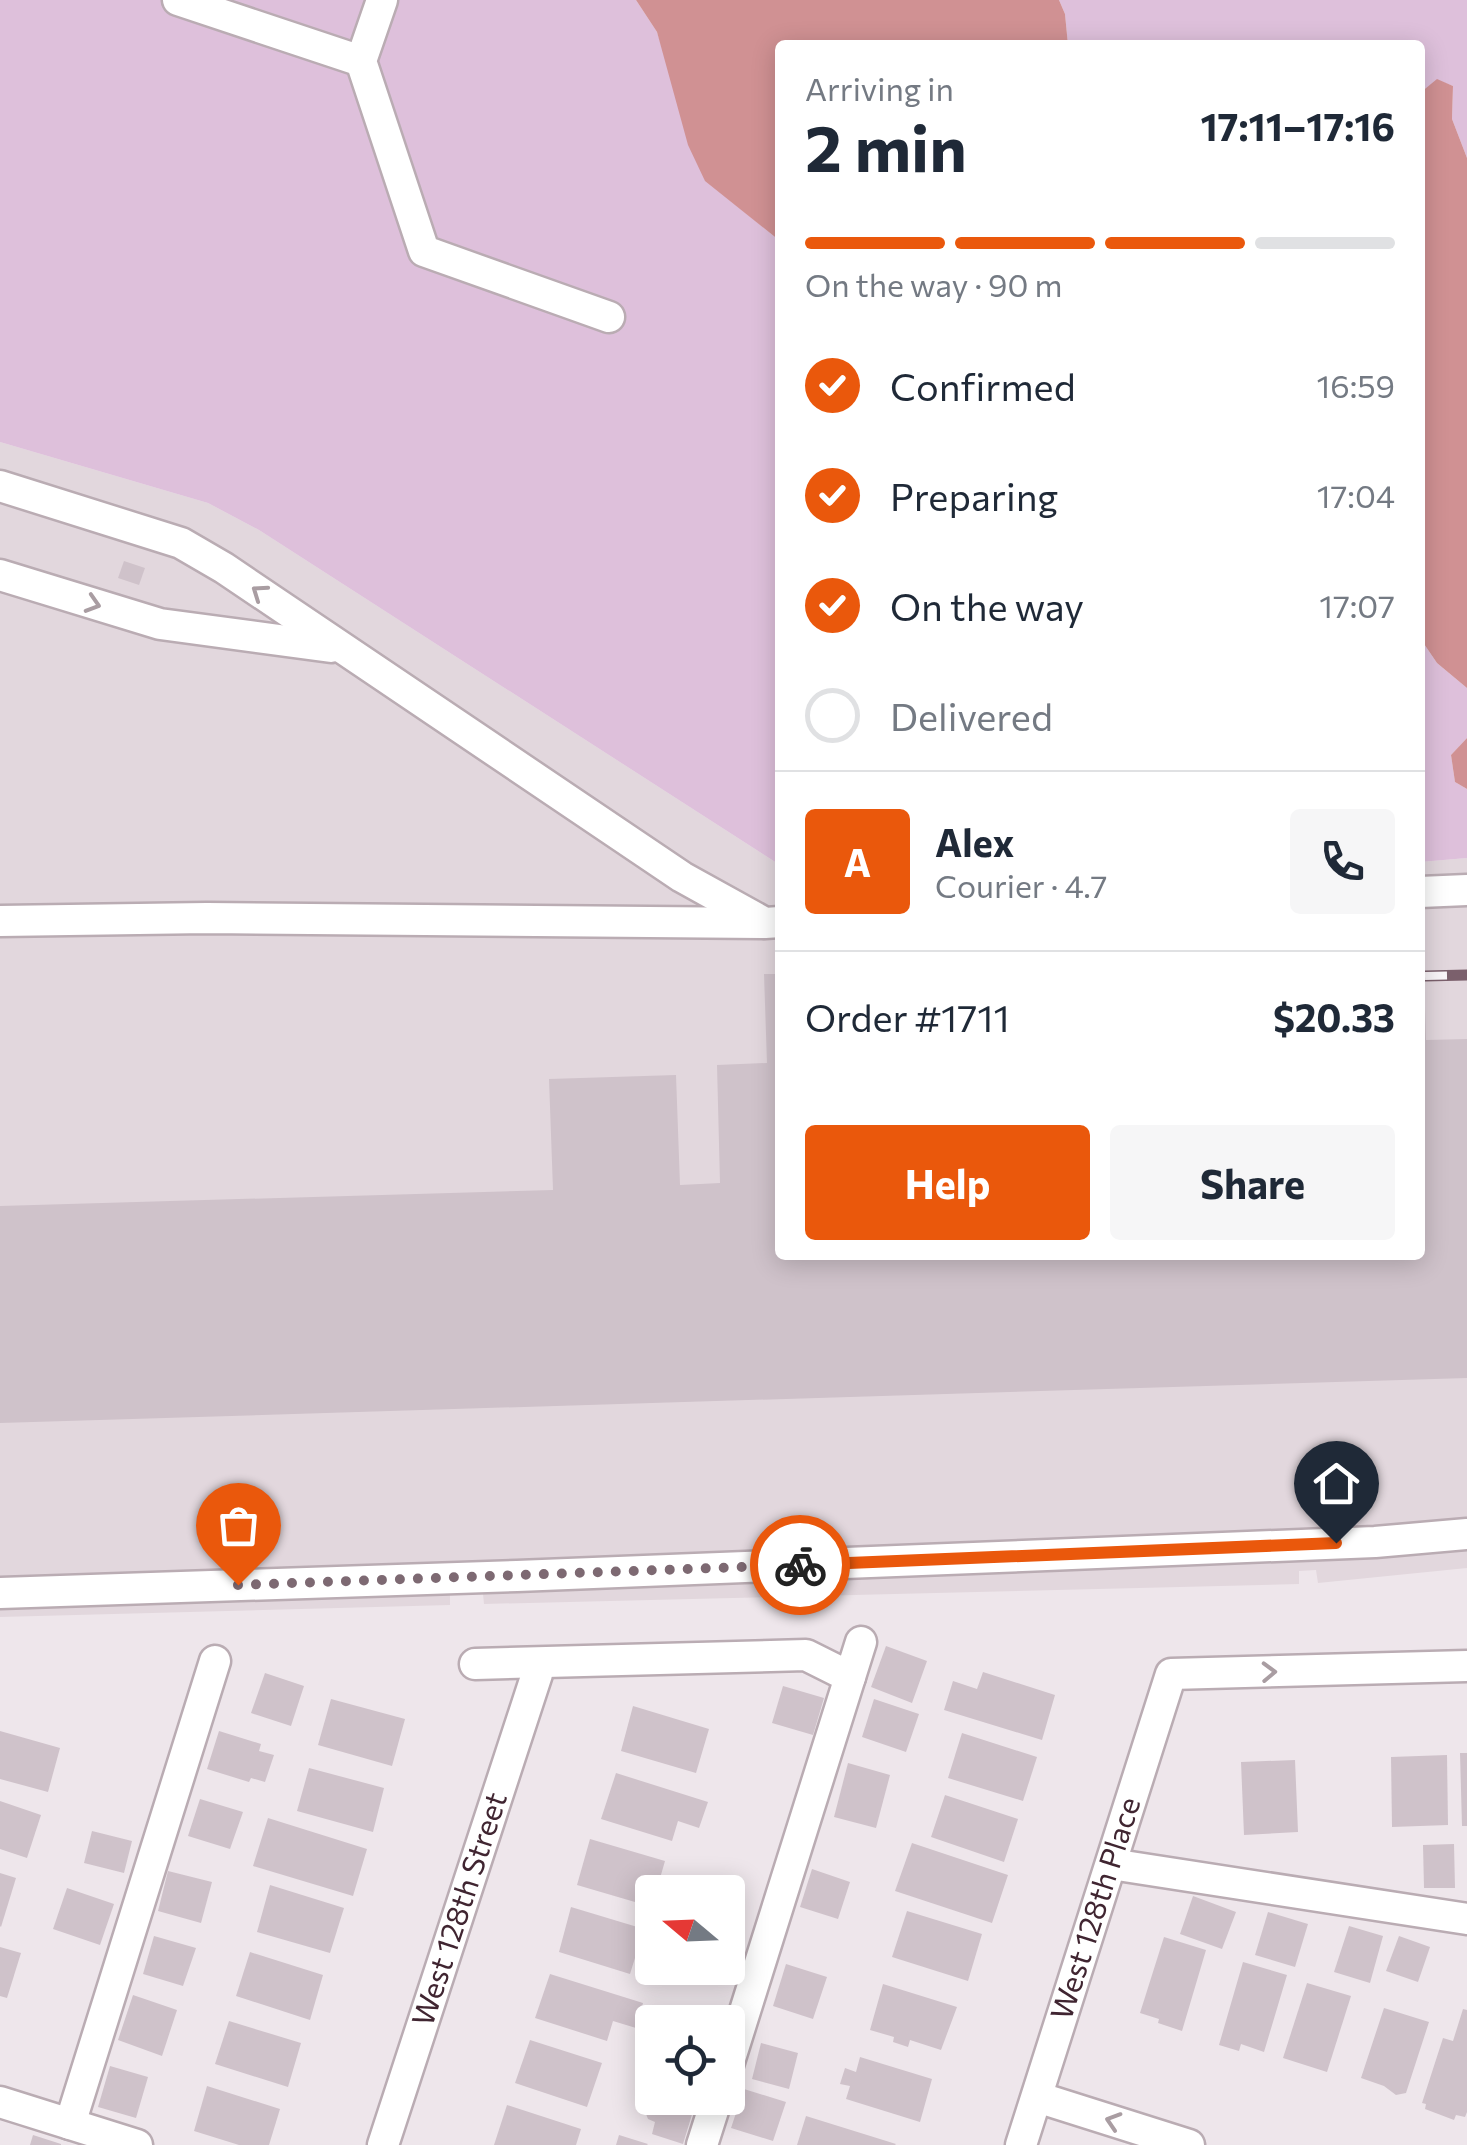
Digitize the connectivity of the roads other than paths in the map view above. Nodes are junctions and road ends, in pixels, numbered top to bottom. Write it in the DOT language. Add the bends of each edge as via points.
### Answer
graph roads {
  1 [pos="178,0"];
  2 [pos="382,0"];
  3 [pos="361,60"];
  4 [pos="609,317"];
  5 [pos="0,486"];
  6 [pos="0,575"];
  7 [pos="340,648"];
  8 [pos="1467,890"];
  9 [pos="1425,892"];
  10 [pos="0,921"];
  11 [pos="772,923"];
  12 [pos="1467,1534"];
  13 [pos="0,1593"];
  14 [pos="861,1642"];
  15 [pos="216,1660"];
  16 [pos="475,1664"];
  17 [pos="1467,1666"];
  18 [pos="537,1674"];
  19 [pos="850,1678"];
  20 [pos="1111,1864"];
  21 [pos="1467,1919"];
  22 [pos="745,2011"];
  23 [pos="1037,2096"];
  24 [pos="0,2102"];
  25 [pos="712,2115"];
  26 [pos="70,2124"];
  27 [pos="137,2145"];
  28 [pos="383,2145"];
  29 [pos="702,2145"];
  30 [pos="1021,2145"];
  31 [pos="1189,2145"];
  1 -- 3 [label="street"];
  2 -- 3 [label="street"];
  3 -- 4 [label="street" via="424,250"];
  7 -- 5 [label="street, one-way" via="181,544"];
  6 -- 7 [label="street, one-way" via="160,624"];
  7 -- 11 [label="street" via="682,878"];
  8 -- 9 [label="street"];
  10 -- 11 [label="street"];
  12 -- 13 [label="street"];
  14 -- 19 [label="street"];
  15 -- 26 [label="street"];
  16 -- 19 [label="street" via="806,1655"];
  20 -- 17 [label="street, West 128th Place, one-way" via="1171,1674"];
  18 -- 28 [label="street, West 128th Street"];
  19 -- 22 [label="street"];
  20 -- 21 [label="street"];
  20 -- 23 [label="street, West 128th Place"];
  23 -- 30 [label="street, West 128th Place"];
  31 -- 23 [label="street, one-way"];
  24 -- 26 [label="street"];
  25 -- 29 [label="street"];
  26 -- 27 [label="street"];
}
